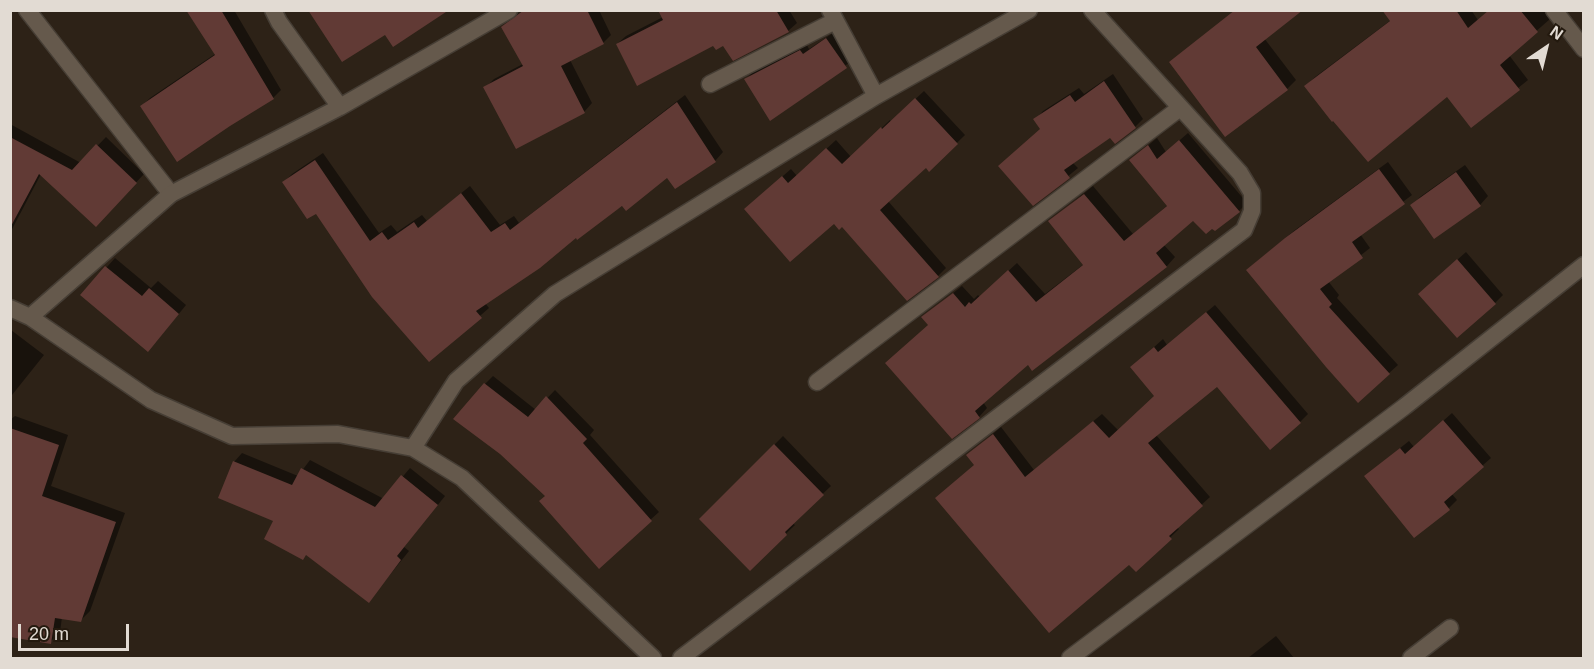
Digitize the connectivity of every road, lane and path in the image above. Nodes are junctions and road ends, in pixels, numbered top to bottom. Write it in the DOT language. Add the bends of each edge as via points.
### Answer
graph roads {
  1 [pos="27,10"];
  2 [pos="273,10"];
  3 [pos="509,10"];
  4 [pos="1029,10"];
  5 [pos="1092,10"];
  6 [pos="1554,10"];
  7 [pos="833,16"];
  8 [pos="1584,49"];
  9 [pos="710,84"];
  10 [pos="876,96"];
  11 [pos="340,107"];
  12 [pos="1180,108"];
  13 [pos="171,194"];
  14 [pos="1584,265"];
  15 [pos="10,308"];
  16 [pos="30,317"];
  17 [pos="817,382"];
  18 [pos="414,448"];
  19 [pos="1450,628"];
  20 [pos="653,658"];
  21 [pos="681,658"];
  22 [pos="1070,658"];
  23 [pos="1411,658"];
  1 -- 13 [label="street"];
  2 -- 11 [label="street"];
  3 -- 11 [label="street"];
  4 -- 10 [label="street"];
  5 -- 12 [label="street"];
  6 -- 8 [label="street"];
  7 -- 9 [label="street"];
  7 -- 10 [label="street"];
  10 -- 18 [label="street" via="555,294 456,381"];
  11 -- 13 [label="street"];
  12 -- 17 [label="street"];
  12 -- 21 [label="street" via="1240,173 1252,193 1252,211 1244,230"];
  13 -- 16 [label="street"];
  14 -- 22 [label="street" via="1404,407"];
  15 -- 16 [label="street"];
  16 -- 18 [label="street" via="151,400 232,436 338,434"];
  18 -- 20 [label="street" via="462,478"];
  19 -- 23 [label="street"];
}
